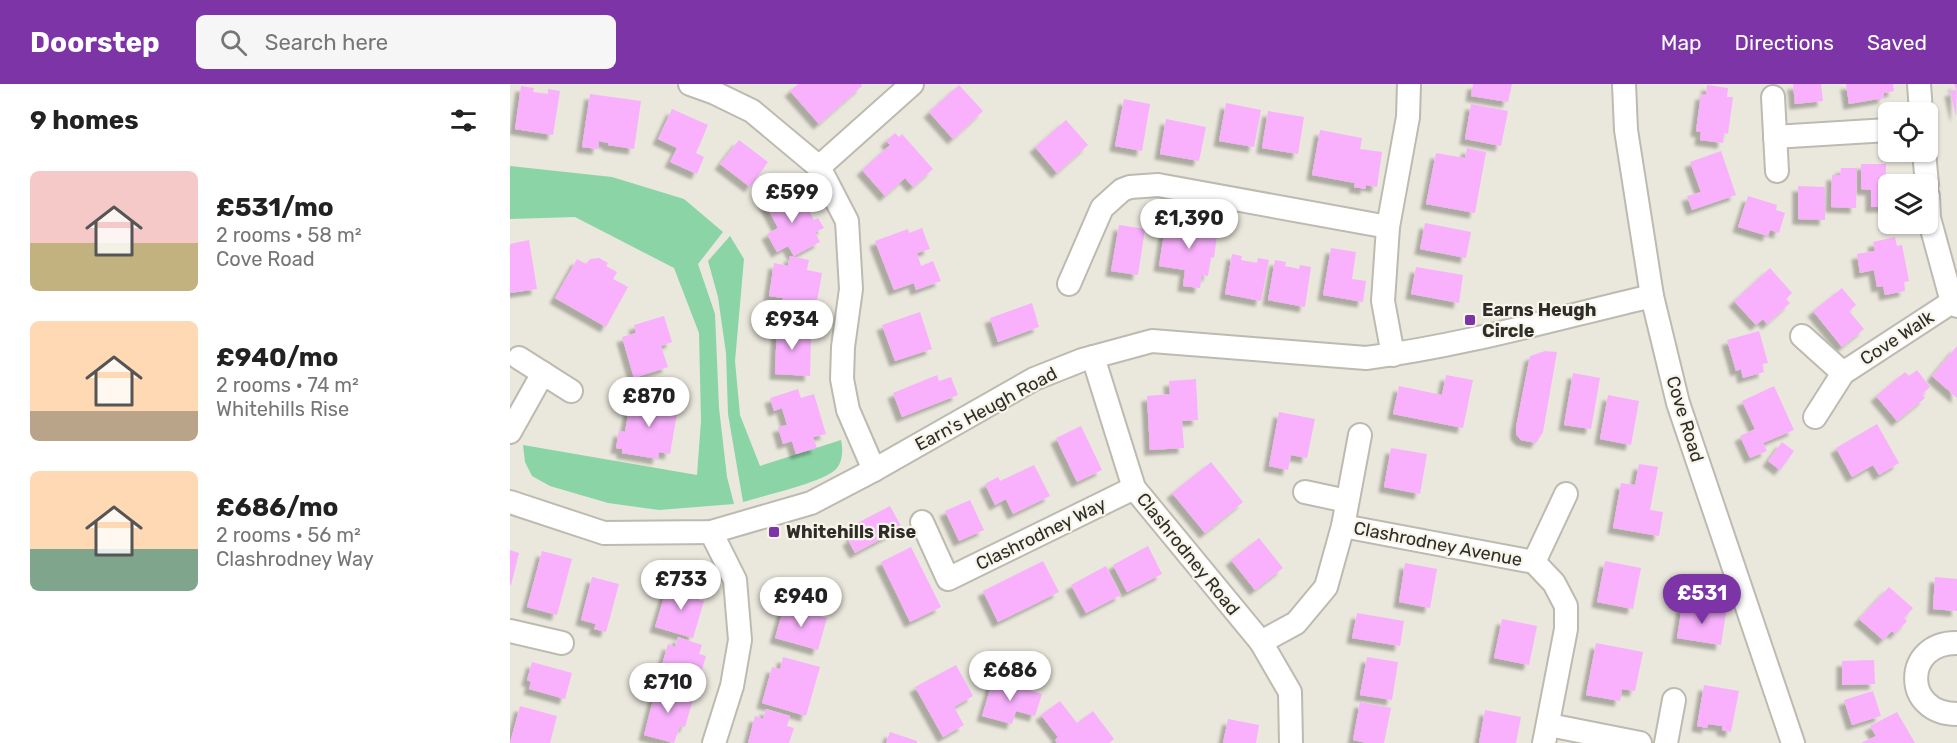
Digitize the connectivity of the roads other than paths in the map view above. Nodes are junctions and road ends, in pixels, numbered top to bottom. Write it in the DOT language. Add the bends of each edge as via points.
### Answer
graph roads {
  1 [pos="690,84"];
  2 [pos="912,84"];
  3 [pos="1409,84"];
  4 [pos="1624,84"];
  5 [pos="1919,84"];
  6 [pos="1773,97"];
  7 [pos="1920,102"];
  8 [pos="1878,131"];
  9 [pos="1775,137"];
  10 [pos="819,167"];
  11 [pos="1777,171"];
  12 [pos="1388,227"];
  13 [pos="1934,234"];
  14 [pos="1069,284"];
  15 [pos="1652,296"];
  16 [pos="1954,304"];
  17 [pos="1802,336"];
  18 [pos="1393,355"];
  19 [pos="1093,357"];
  20 [pos="519,358"];
  21 [pos="543,373"];
  22 [pos="1843,374"];
  23 [pos="571,391"];
  24 [pos="1815,417"];
  25 [pos="510,432"];
  26 [pos="1360,435"];
  27 [pos="874,470"];
  28 [pos="1134,488"];
  29 [pos="1305,492"];
  30 [pos="1566,494"];
  31 [pos="1347,501"];
  32 [pos="510,502"];
  33 [pos="922,522"];
  34 [pos="1342,526"];
  35 [pos="711,532"];
  36 [pos="1534,562"];
  37 [pos="510,631"];
  38 [pos="1261,642"];
  39 [pos="562,643"];
  40 [pos="1957,644"];
  41 [pos="1674,700"];
  42 [pos="1957,715"];
  43 [pos="1546,734"];
  44 [pos="714,743"];
  45 [pos="1291,743"];
  46 [pos="1640,743"];
  47 [pos="1666,743"];
  48 [pos="1793,743"];
  1 -- 10 [label="street" via="752,111"];
  2 -- 10 [label="street"];
  3 -- 12 [label="street" via="1408,117"];
  4 -- 15 [label="street, Cove Road" via="1626,130"];
  5 -- 7 [label="street"];
  6 -- 9 [label="street"];
  8 -- 9 [label="street"];
  9 -- 11 [label="street"];
  10 -- 27 [label="street" via="847,221 851,289 842,379 848,410"];
  12 -- 14 [label="street" via="1158,185 1130,187 1102,208"];
  12 -- 18 [label="street" via="1383,301"];
  13 -- 16 [label="street"];
  15 -- 18 [label="street, Earn's Heugh Road"];
  15 -- 48 [label="street, Cove Road" via="1678,403"];
  16 -- 22 [label="street, Cove Walk"];
  17 -- 22 [label="street, Cove Walk"];
  18 -- 19 [label="street, Earn's Heugh Road" via="1366,358 1152,341"];
  19 -- 27 [label="street, Earn's Heugh Road" via="1034,379"];
  19 -- 28 [label="street, Clashrodney Road"];
  20 -- 21 [label="street"];
  21 -- 23 [label="street"];
  21 -- 25 [label="street"];
  22 -- 24 [label="street, Cove Walk"];
  26 -- 31 [label="street"];
  27 -- 35 [label="street, Earn's Heugh Road" via="811,503"];
  28 -- 33 [label="street, Clashrodney Way" via="948,579"];
  28 -- 38 [label="street, Clashrodney Road"];
  29 -- 31 [label="street"];
  30 -- 36 [label="street, Clashrodney Avenue"];
  31 -- 34 [label="street"];
  32 -- 35 [label="street, Earn's Heugh Road" via="604,533"];
  34 -- 36 [label="street, Clashrodney Avenue"];
  34 -- 38 [label="street" via="1326,587 1296,623"];
  35 -- 44 [label="street" via="735,580 740,640 732,686"];
  36 -- 43 [label="street, Clashrodney Avenue" via="1554,583 1566,606 1566,629"];
  37 -- 39 [label="street"];
  38 -- 45 [label="street, Clashrodney Road" via="1290,692"];
  40 -- 42 [label="street" via="1932,648 1920,662 1916,679 1918,691 1933,709"];
  41 -- 47 [label="street"];
  43 -- 46 [label="street, Clashrodney Avenue"];
}
